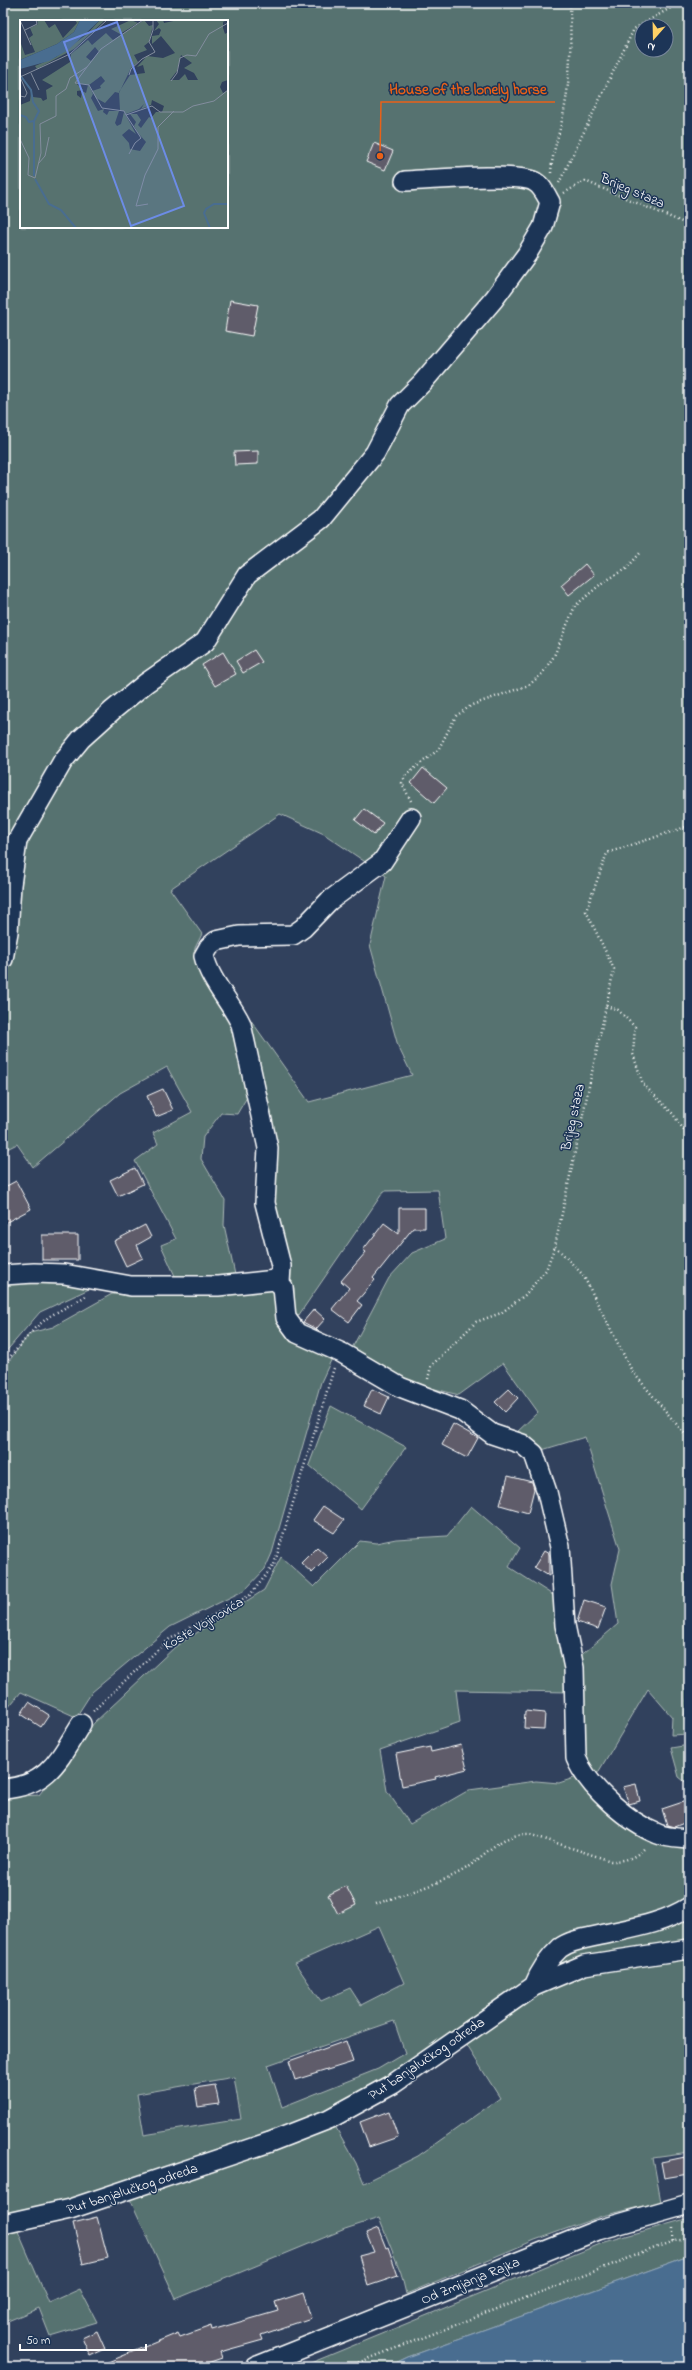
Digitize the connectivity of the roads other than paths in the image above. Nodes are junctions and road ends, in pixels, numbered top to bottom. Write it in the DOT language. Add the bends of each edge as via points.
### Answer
graph roads {
  1 [pos="405,181"];
  2 [pos="411,818"];
  3 [pos="3,959"];
  4 [pos="3,1275"];
  5 [pos="280,1283"];
  6 [pos="81,1724"];
  7 [pos="3,1789"];
  8 [pos="689,1839"];
  9 [pos="689,1907"];
  10 [pos="689,1950"];
  11 [pos="534,1986"];
  12 [pos="689,2204"];
  13 [pos="3,2224"];
  14 [pos="255,2367"];
  1 -- 3 [label="street" via="503,177 534,181 542,188 550,202 543,227 527,254 494,299 400,405 375,453 321,519 247,575 205,642 113,710 63,761 17,841"];
  2 -- 5 [label="street" via="382,862 329,900 293,935 239,936 216,940 204,956 212,977 241,1024 268,1148 265,1203 281,1266"];
  4 -- 5 [label="street" via="64,1274 131,1286 218,1286 253,1284 268,1280"];
  5 -- 8 [label="street" via="285,1291 286,1318 297,1333 342,1354 400,1387 460,1410 492,1434 522,1444 534,1454 547,1492 560,1547 565,1626 574,1668 576,1758 581,1769 600,1792 634,1821 660,1835"];
  6 -- 7 [label="street" via="52,1768 41,1779 18,1788"];
  9 -- 11 [label="street" via="677,1915 653,1924 579,1940 561,1947 542,1968"];
  10 -- 11 [label="street, Put banjalučkog odreda" via="584,1965"];
  11 -- 13 [label="street, Put banjalučkog odreda" via="392,2084 329,2119 270,2142 70,2209"];
  12 -- 14 [label="street, Od Zmijanja Rajka" via="598,2230"];
}
